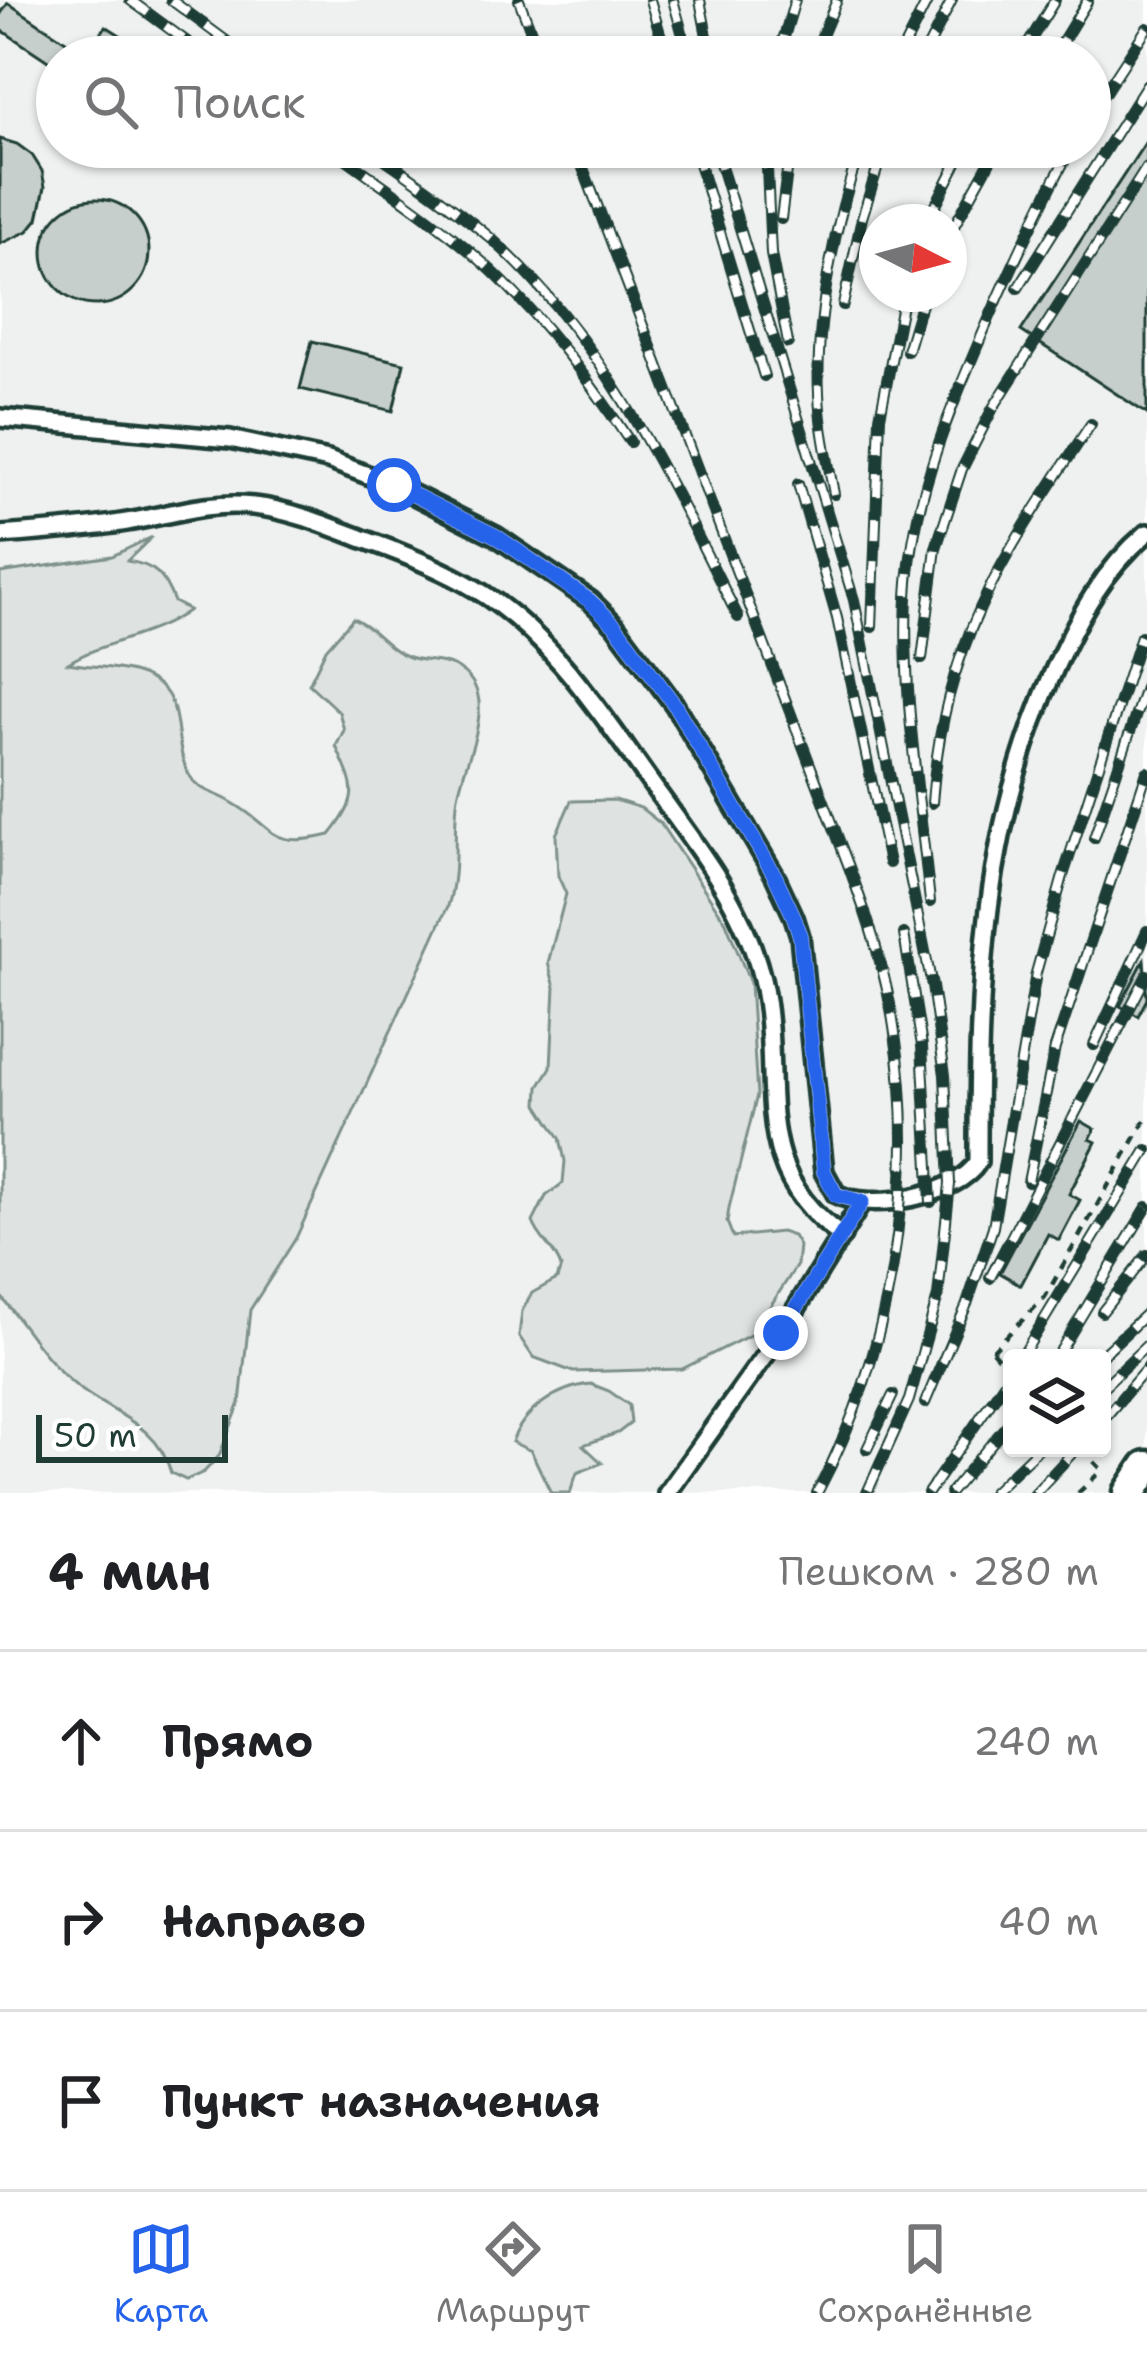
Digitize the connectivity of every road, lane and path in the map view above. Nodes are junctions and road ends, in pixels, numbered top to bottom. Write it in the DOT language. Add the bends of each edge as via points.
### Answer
graph roads {
  1 [pos="0,418"];
  2 [pos="1147,533"];
  3 [pos="0,535"];
  4 [pos="1147,1117"];
  5 [pos="862,1202"];
  6 [pos="842,1236"];
  7 [pos="1003,1364"];
  8 [pos="1090,1457"];
  9 [pos="1147,1467"];
  10 [pos="667,1493"];
  11 [pos="1078,1493"];
  12 [pos="1130,1493"];
  1 -- 5 [label="lane" via="230,440 328,460 496,536 590,601 674,704 785,895 800,936 824,1172 836,1195"];
  2 -- 5 [label="lane" via="1114,563 1082,613 1005,804 979,1006 978,1162 969,1177 932,1192"];
  3 -- 6 [label="lane" via="203,505 253,506 298,514 408,556 472,587 529,629 575,680 740,912 766,1002 783,1173"];
  4 -- 7 [label="path, bridge" via="1045,1297 992,1352"];
  5 -- 6 [label="lane"];
  6 -- 10 [label="lane"];
  8 -- 11 [label="path" via="1102,1470"];
  9 -- 12 [label="street"];
}
